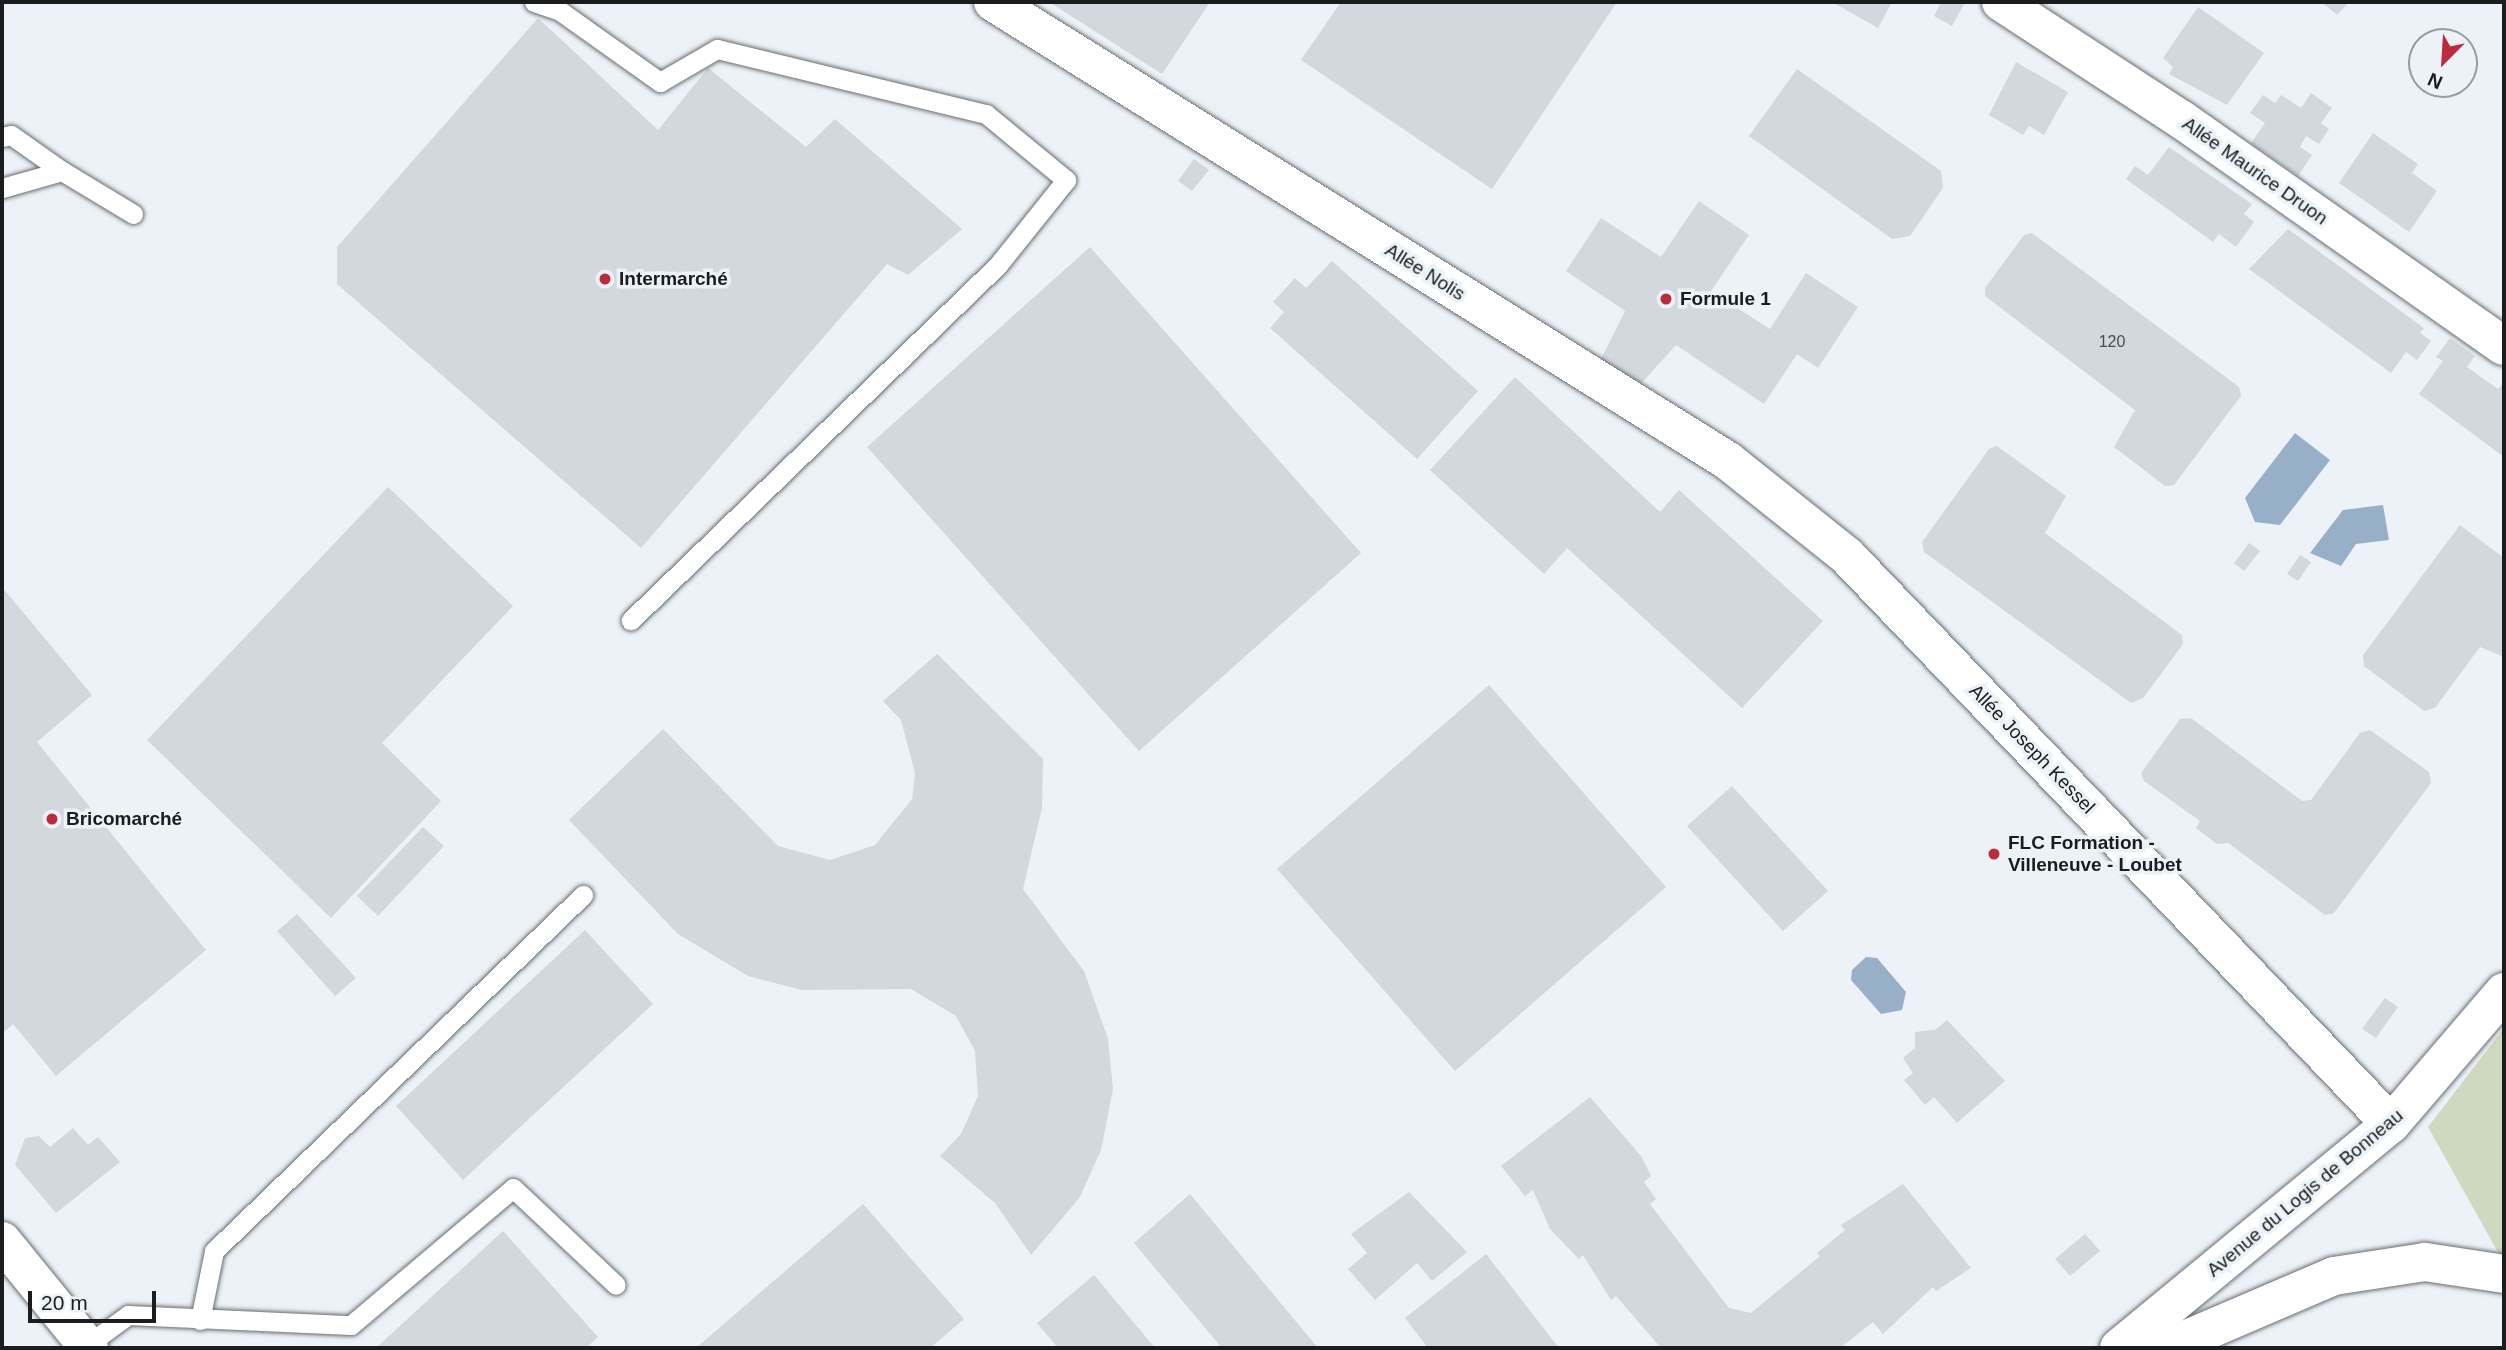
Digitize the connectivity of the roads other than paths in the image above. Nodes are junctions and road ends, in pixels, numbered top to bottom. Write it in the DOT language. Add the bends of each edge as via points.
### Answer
graph roads {
  1 [pos="534,2"];
  2 [pos="993,2"];
  3 [pos="2001,2"];
  4 [pos="2,137"];
  5 [pos="62,171"];
  6 [pos="2,188"];
  7 [pos="133,214"];
  8 [pos="2504,346"];
  9 [pos="1847,556"];
  10 [pos="631,620"];
  11 [pos="583,895"];
  12 [pos="2504,992"];
  13 [pos="2391,1124"];
  14 [pos="2,1241"];
  15 [pos="2504,1274"];
  16 [pos="616,1286"];
  17 [pos="200,1320"];
  18 [pos="88,1347"];
  19 [pos="2119,1348"];
  20 [pos="2166,1348"];
  1 -- 10 [label="lane" via="560,11 660,82 717,49 986,114 1066,180 998,265"];
  2 -- 9 [label="street, Allée Nolis" via="1728,461"];
  3 -- 8 [label="street, Allée Maurice Druon" via="2182,120"];
  4 -- 5 [label="lane" via="11,135"];
  5 -- 6 [label="lane"];
  5 -- 7 [label="lane"];
  9 -- 13 [label="street, Allée Joseph Kessel"];
  11 -- 17 [label="lane" via="214,1251"];
  12 -- 13 [label="street, Avenue du Logis de Bonneau"];
  13 -- 19 [label="street, Avenue du Logis de Bonneau"];
  14 -- 18 [label="street"];
  15 -- 20 [label="street" via="2425,1262 2333,1276"];
  16 -- 17 [label="lane" via="513,1188 351,1325"];
  17 -- 18 [label="lane" via="128,1315"];
}
